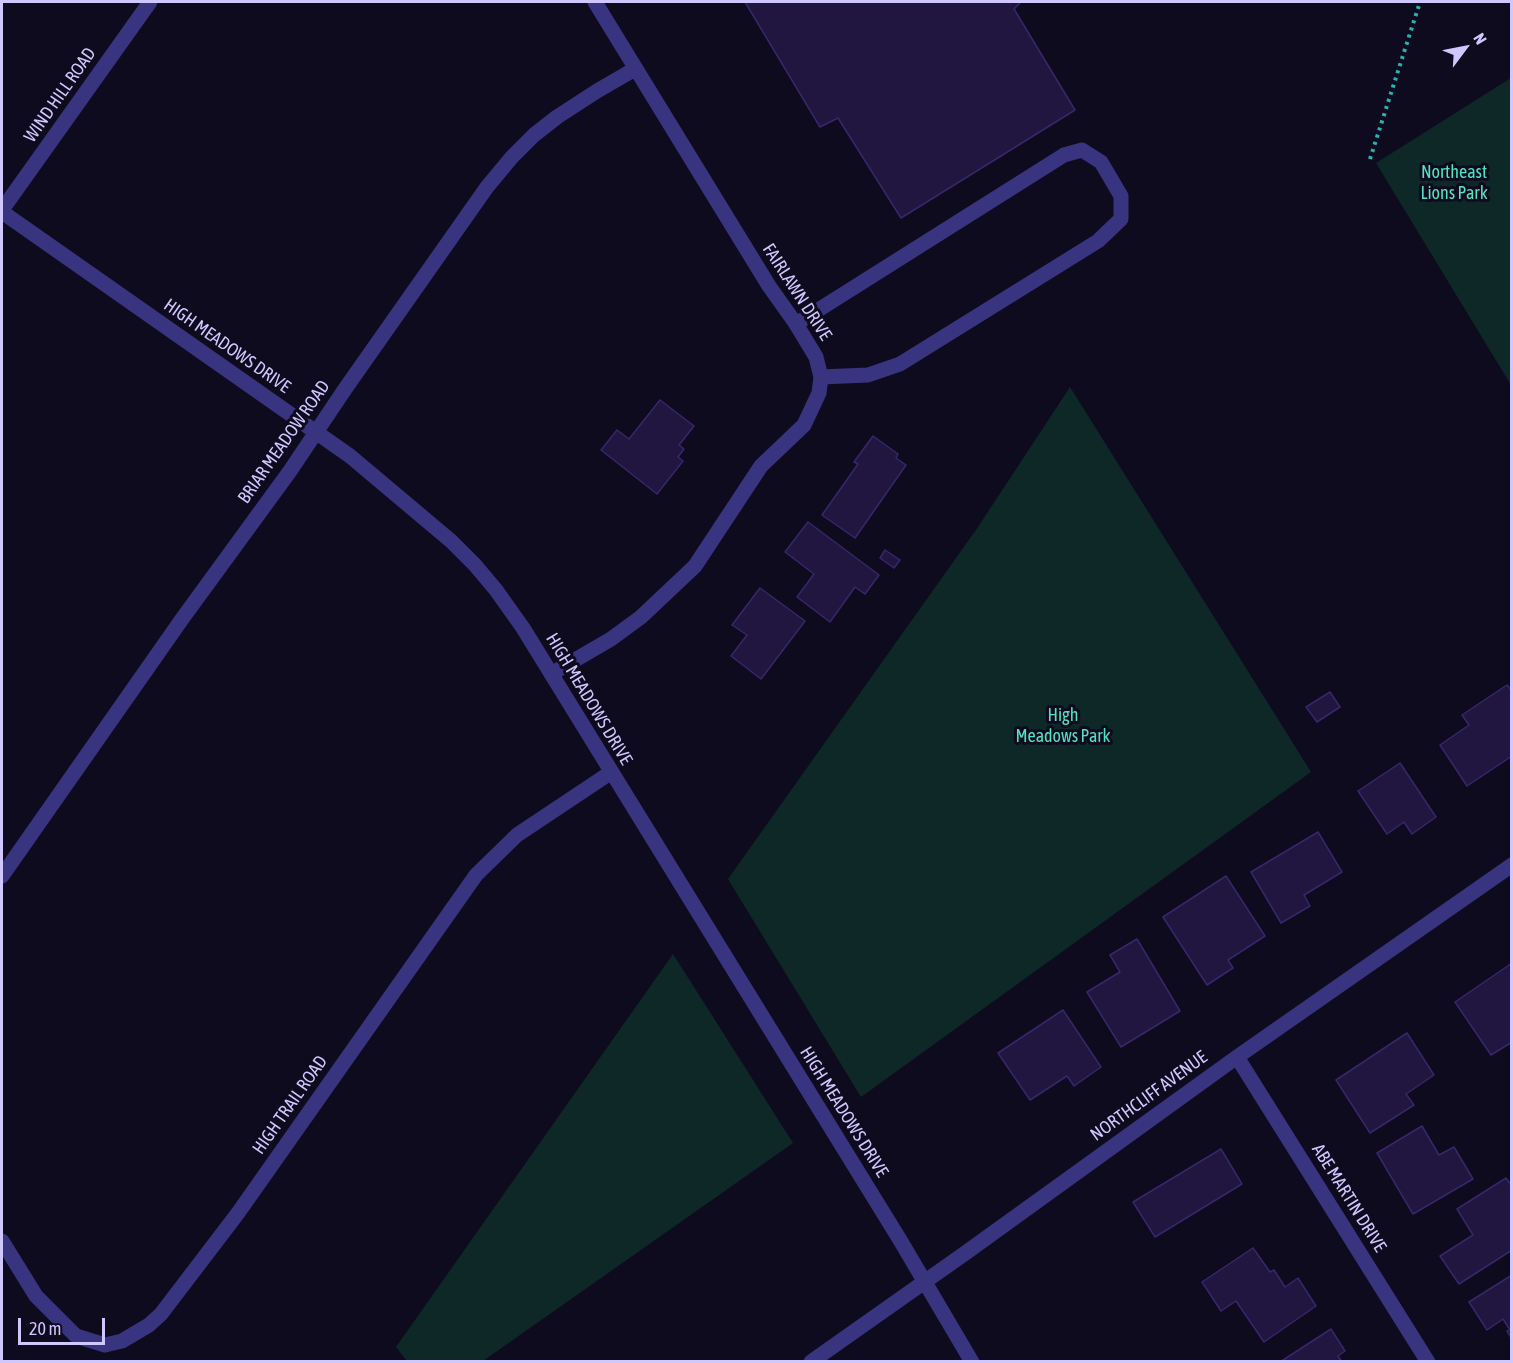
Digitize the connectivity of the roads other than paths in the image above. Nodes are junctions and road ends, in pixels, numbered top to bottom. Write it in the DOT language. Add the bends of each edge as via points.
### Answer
graph roads {
  1 [pos="150,2"];
  2 [pos="595,2"];
  3 [pos="635,69"];
  4 [pos="2,211"];
  5 [pos="796,324"];
  6 [pos="821,377"];
  7 [pos="316,432"];
  8 [pos="551,674"];
  9 [pos="610,772"];
  10 [pos="1512,865"];
  11 [pos="2,876"];
  12 [pos="1237,1057"];
  13 [pos="2,1241"];
  14 [pos="924,1281"];
  15 [pos="811,1362"];
  16 [pos="972,1362"];
  17 [pos="1428,1362"];
  1 -- 4 [label="street, WIND HILL ROAD"];
  2 -- 3 [label="street, FAIRLAWN DRIVE"];
  3 -- 5 [label="street, FAIRLAWN DRIVE"];
  3 -- 7 [label="street, BRIAR MEADOW ROAD" via="557,117 512,157"];
  4 -- 7 [label="street, HIGH MEADOWS DRIVE"];
  5 -- 6 [label="street, FAIRLAWN DRIVE" via="816,357"];
  5 -- 6 [label="street" via="1064,155 1082,150 1101,162 1121,196 1121,219 1098,241 900,364 868,375"];
  6 -- 8 [label="street" via="819,393 804,425 761,466 694,566 641,617"];
  7 -- 8 [label="street, HIGH MEADOWS DRIVE" via="350,456 476,565"];
  7 -- 11 [label="street, BRIAR MEADOW ROAD"];
  8 -- 9 [label="street, HIGH MEADOWS DRIVE"];
  9 -- 13 [label="street, HIGH TRAIL ROAD" via="517,836 476,875 238,1213 161,1314 148,1325 128,1339 105,1346 76,1336 36,1296"];
  9 -- 14 [label="street, HIGH MEADOWS DRIVE"];
  10 -- 12 [label="street, NORTHCLIFF AVENUE"];
  12 -- 14 [label="street, NORTHCLIFF AVENUE"];
  12 -- 17 [label="street, ABE MARTIN DRIVE"];
  14 -- 15 [label="street, NORTHCLIFF AVENUE"];
  14 -- 16 [label="street, HIGH MEADOWS DRIVE"];
}
